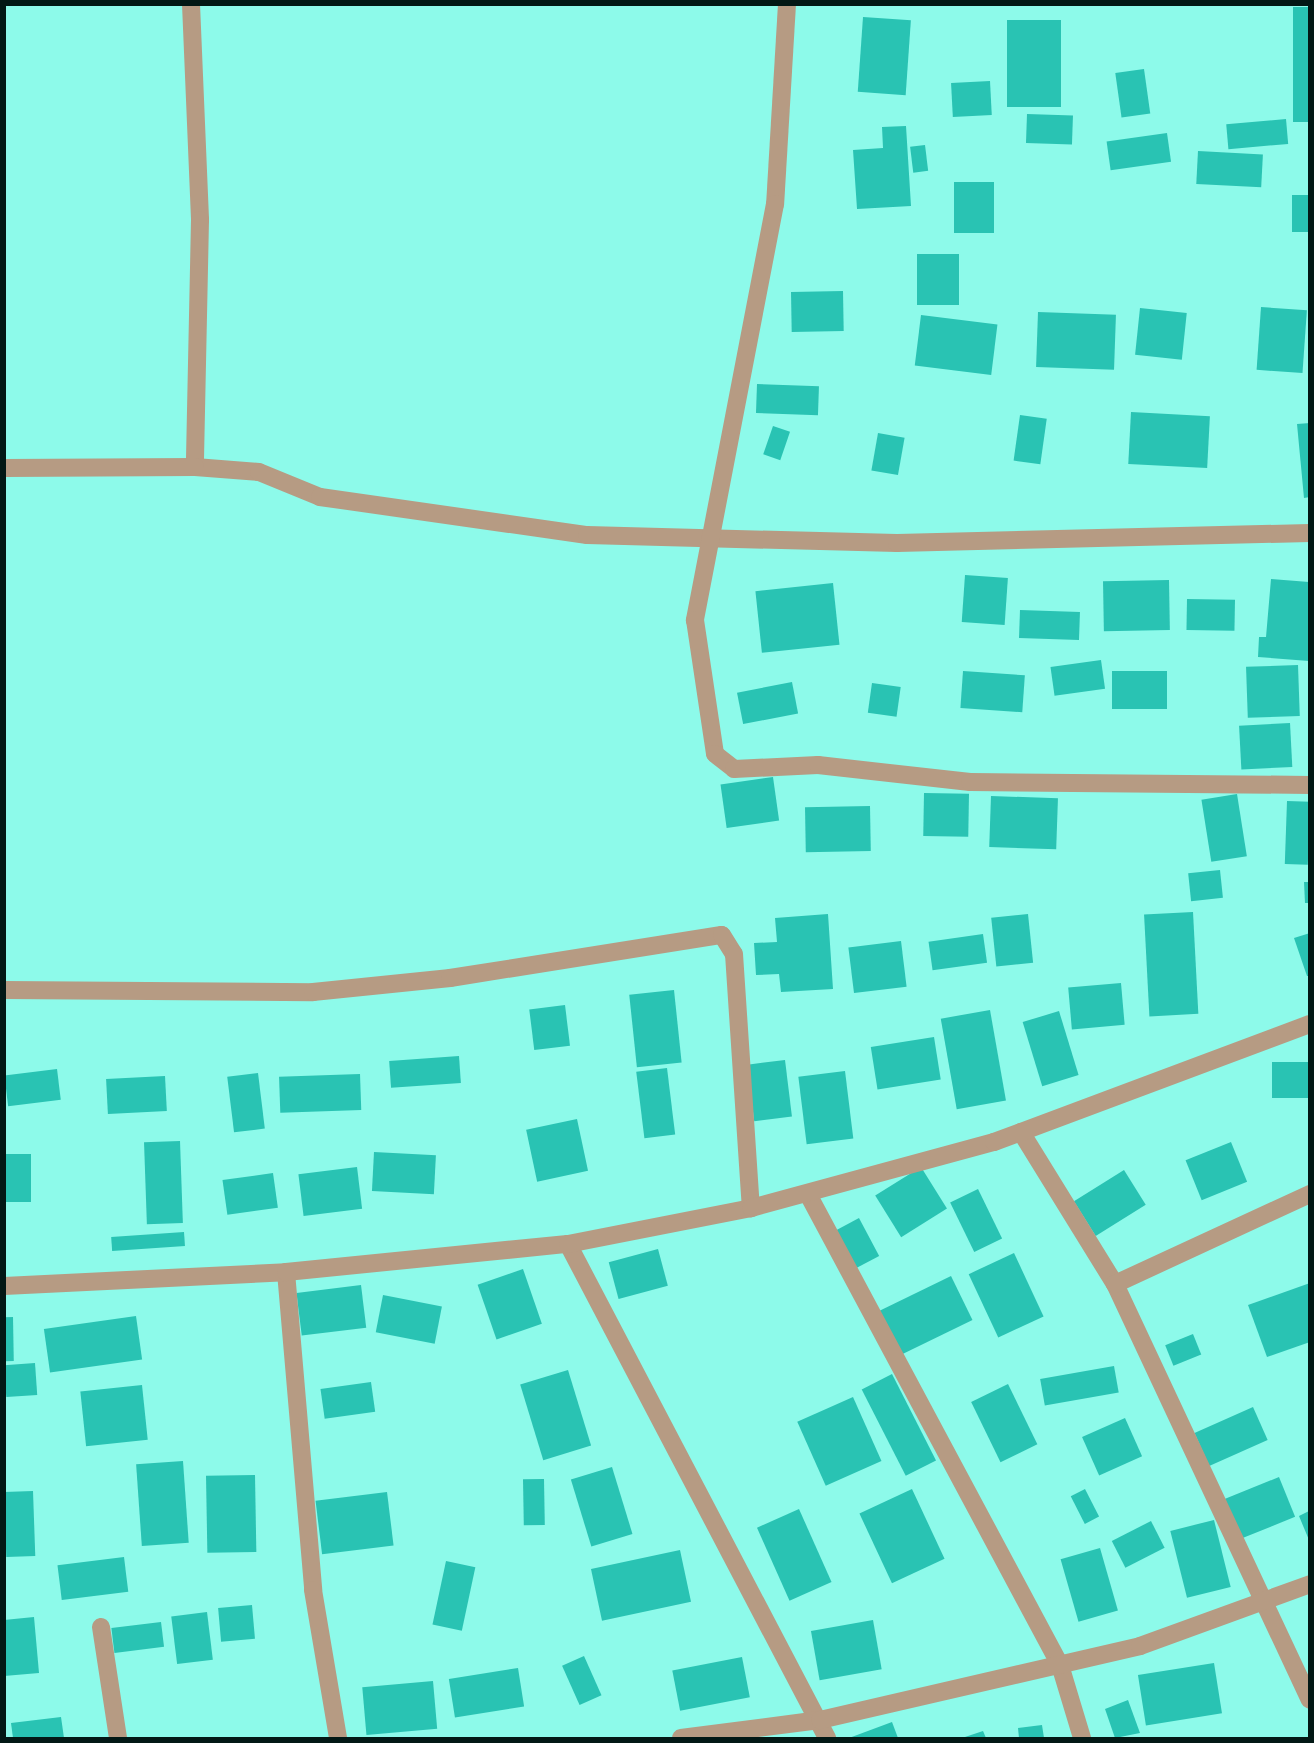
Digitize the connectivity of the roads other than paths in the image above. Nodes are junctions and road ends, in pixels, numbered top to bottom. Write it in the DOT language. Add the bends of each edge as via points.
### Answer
graph roads {
  1 [pos="192,4"];
  2 [pos="787,4"];
  3 [pos="195,467"];
  4 [pos="4,468"];
  5 [pos="1310,533"];
  6 [pos="708,542"];
  7 [pos="1310,785"];
  8 [pos="4,990"];
  9 [pos="1310,1024"];
  10 [pos="1021,1132"];
  11 [pos="1310,1194"];
  12 [pos="809,1196"];
  13 [pos="752,1208"];
  14 [pos="568,1244"];
  15 [pos="286,1272"];
  16 [pos="1115,1284"];
  17 [pos="4,1286"];
  18 [pos="1310,1584"];
  19 [pos="1262,1605"];
  20 [pos="101,1627"];
  21 [pos="1060,1665"];
  22 [pos="1310,1701"];
  23 [pos="820,1720"];
  24 [pos="118,1738"];
  25 [pos="338,1738"];
  26 [pos="681,1738"];
  27 [pos="827,1738"];
  28 [pos="1082,1738"];
  1 -- 3 [label="street" via="200,220"];
  2 -- 6 [label="street" via="775,204"];
  3 -- 4 [label="street"];
  3 -- 6 [label="street" via="260,472 320,497 587,535"];
  5 -- 6 [label="street"];
  6 -- 7 [label="street" via="695,620 708,730 715,754 734,769 818,765 970,782"];
  8 -- 13 [label="street" via="313,992 450,978 723,935 734,954"];
  9 -- 10 [label="street"];
  10 -- 12 [label="street"];
  10 -- 16 [label="street"];
  11 -- 16 [label="street"];
  12 -- 13 [label="street"];
  12 -- 21 [label="street"];
  13 -- 14 [label="street"];
  14 -- 15 [label="street"];
  14 -- 23 [label="street"];
  15 -- 17 [label="street"];
  15 -- 25 [label="street" via="313,1590"];
  16 -- 19 [label="street"];
  18 -- 19 [label="street"];
  19 -- 21 [label="street" via="1140,1646"];
  19 -- 22 [label="street"];
  20 -- 24 [label="street"];
  21 -- 23 [label="street"];
  21 -- 28 [label="street"];
  23 -- 26 [label="street"];
  23 -- 27 [label="street"];
}
